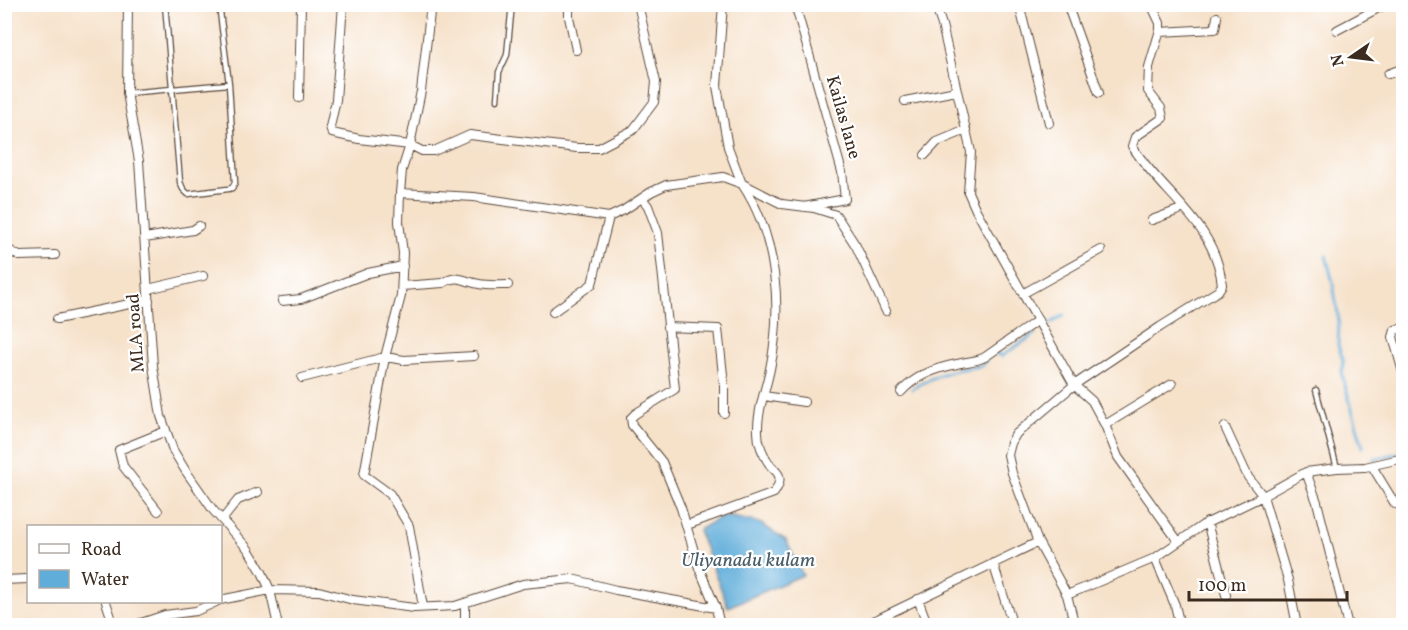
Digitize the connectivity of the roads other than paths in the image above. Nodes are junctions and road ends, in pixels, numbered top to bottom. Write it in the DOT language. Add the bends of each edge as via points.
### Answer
graph roads {
  1 [pos="128,4"];
  2 [pos="165,4"];
  3 [pos="219,4"];
  4 [pos="301,4"];
  5 [pos="343,4"];
  6 [pos="431,4"];
  7 [pos="512,4"];
  8 [pos="569,4"];
  9 [pos="638,4"];
  10 [pos="723,4"];
  11 [pos="795,4"];
  12 [pos="935,4"];
  13 [pos="1019,4"];
  14 [pos="1067,4"];
  15 [pos="1151,4"];
  16 [pos="1386,4"];
  17 [pos="1401,4"];
  18 [pos="1404,8"];
  19 [pos="1217,17"];
  20 [pos="1337,30"];
  21 [pos="1160,32"];
  22 [pos="576,50"];
  23 [pos="1404,68"];
  24 [pos="1388,74"];
  25 [pos="229,84"];
  26 [pos="173,88"];
  27 [pos="956,91"];
  28 [pos="127,93"];
  29 [pos="1099,93"];
  30 [pos="299,98"];
  31 [pos="497,100"];
  32 [pos="906,101"];
  33 [pos="1049,123"];
  34 [pos="966,130"];
  35 [pos="410,145"];
  36 [pos="925,155"];
  37 [pos="742,184"];
  38 [pos="400,193"];
  39 [pos="642,198"];
  40 [pos="804,207"];
  41 [pos="1184,208"];
  42 [pos="609,217"];
  43 [pos="1152,220"];
  44 [pos="199,226"];
  45 [pos="145,238"];
  46 [pos="4,247"];
  47 [pos="1101,250"];
  48 [pos="55,255"];
  49 [pos="403,266"];
  50 [pos="203,276"];
  51 [pos="507,285"];
  52 [pos="402,286"];
  53 [pos="148,289"];
  54 [pos="1024,293"];
  55 [pos="149,300"];
  56 [pos="282,301"];
  57 [pos="886,311"];
  58 [pos="553,312"];
  59 [pos="57,319"];
  60 [pos="1038,321"];
  61 [pos="668,327"];
  62 [pos="1404,328"];
  63 [pos="474,356"];
  64 [pos="385,357"];
  65 [pos="1404,376"];
  66 [pos="302,378"];
  67 [pos="1172,384"];
  68 [pos="1074,385"];
  69 [pos="1316,390"];
  70 [pos="901,392"];
  71 [pos="764,396"];
  72 [pos="804,402"];
  73 [pos="724,413"];
  74 [pos="1106,425"];
  75 [pos="1225,427"];
  76 [pos="166,431"];
  77 [pos="1404,458"];
  78 [pos="1372,466"];
  79 [pos="1337,468"];
  80 [pos="1306,472"];
  81 [pos="258,492"];
  82 [pos="1263,496"];
  83 [pos="1395,504"];
  84 [pos="158,511"];
  85 [pos="222,520"];
  86 [pos="1207,522"];
  87 [pos="687,525"];
  88 [pos="1178,541"];
  89 [pos="1038,542"];
  90 [pos="1155,558"];
  91 [pos="993,563"];
  92 [pos="27,579"];
  93 [pos="4,580"];
  94 [pos="270,590"];
  95 [pos="1067,595"];
  96 [pos="1226,595"];
  97 [pos="918,599"];
  98 [pos="222,600"];
  99 [pos="106,603"];
  100 [pos="214,603"];
  101 [pos="465,603"];
  102 [pos="423,608"];
  103 [pos="716,608"];
  104 [pos="165,615"];
  105 [pos="114,626"];
  106 [pos="132,626"];
  107 [pos="169,626"];
  108 [pos="278,626"];
  109 [pos="465,626"];
  110 [pos="720,626"];
  111 [pos="864,626"];
  112 [pos="928,626"];
  113 [pos="1013,626"];
  114 [pos="1076,626"];
  115 [pos="1180,626"];
  116 [pos="1297,626"];
  117 [pos="1348,626"];
  1 -- 28 [label="street, MLA road"];
  2 -- 26 [label="lane"];
  3 -- 25 [label="lane"];
  4 -- 30 [label="street"];
  5 -- 35 [label="street" via="331,131 339,136"];
  6 -- 35 [label="street"];
  7 -- 31 [label="lane"];
  8 -- 22 [label="street"];
  9 -- 35 [label="street" via="656,82 654,102 633,130 599,148 470,135 434,151"];
  10 -- 37 [label="street" via="717,86 728,147"];
  11 -- 40 [label="street, Kailas lane" via="842,172 844,200"];
  12 -- 27 [label="street"];
  13 -- 33 [label="street"];
  14 -- 29 [label="street"];
  15 -- 21 [label="street"];
  16 -- 20 [label="street"];
  17 -- 18 [label="street"];
  19 -- 21 [label="street" via="1215,29"];
  21 -- 41 [label="street" via="1149,67 1148,91 1161,108 1163,118 1135,137 1132,146"];
  23 -- 24 [label="street"];
  25 -- 26 [label="lane"];
  25 -- 26 [label="lane" via="235,183 228,189 188,194 180,182"];
  26 -- 28 [label="lane"];
  27 -- 32 [label="street"];
  27 -- 34 [label="street"];
  28 -- 45 [label="street, MLA road" via="139,161"];
  34 -- 36 [label="street" via="937,142"];
  34 -- 54 [label="street" via="971,152 968,192"];
  35 -- 38 [label="street"];
  37 -- 39 [label="street" via="723,177 666,185"];
  37 -- 40 [label="street" via="782,204"];
  37 -- 71 [label="street" via="755,203 772,253 776,304 771,367"];
  38 -- 42 [label="street" via="474,196"];
  38 -- 49 [label="street"];
  39 -- 42 [label="street"];
  39 -- 61 [label="street" via="658,233"];
  40 -- 57 [label="street" via="836,215 856,246"];
  41 -- 43 [label="street"];
  41 -- 68 [label="street" via="1207,236 1221,280 1218,291"];
  42 -- 58 [label="street" via="592,284"];
  44 -- 45 [label="street"];
  45 -- 53 [label="street, MLA road"];
  46 -- 48 [label="street" via="19,256"];
  47 -- 54 [label="street"];
  49 -- 52 [label="street"];
  49 -- 56 [label="street" via="368,273 301,299"];
  50 -- 53 [label="street"];
  51 -- 52 [label="street" via="476,284 462,278"];
  52 -- 64 [label="street"];
  53 -- 55 [label="street, MLA road"];
  54 -- 60 [label="street"];
  55 -- 59 [label="street"];
  55 -- 76 [label="street, MLA road" via="153,366"];
  60 -- 68 [label="street"];
  60 -- 70 [label="street" via="978,361 929,372"];
  61 -- 73 [label="street" via="718,329"];
  61 -- 87 [label="street" via="675,389 631,418 639,435 662,462"];
  62 -- 65 [label="street" via="1395,330 1393,337"];
  63 -- 64 [label="street" via="404,360"];
  64 -- 66 [label="street"];
  64 -- 102 [label="street" via="364,475 390,494 409,526"];
  67 -- 74 [label="street"];
  68 -- 74 [label="street" via="1092,401"];
  68 -- 89 [label="street" via="1016,434 1008,455"];
  69 -- 79 [label="lane"];
  71 -- 72 [label="street"];
  71 -- 87 [label="street" via="758,423 759,443 779,476 779,485 774,493"];
  74 -- 88 [label="street" via="1118,457"];
  75 -- 82 [label="street" via="1248,477"];
  76 -- 84 [label="street" via="119,450 123,466"];
  76 -- 85 [label="street, MLA road" via="185,470"];
  77 -- 78 [label="street"];
  78 -- 79 [label="street"];
  78 -- 83 [label="street"];
  79 -- 80 [label="street"];
  80 -- 82 [label="street"];
  80 -- 117 [label="street"];
  81 -- 85 [label="street" via="238,500"];
  82 -- 86 [label="street"];
  82 -- 116 [label="street"];
  85 -- 94 [label="street, MLA road" via="248,549"];
  86 -- 88 [label="street"];
  86 -- 96 [label="street"];
  87 -- 103 [label="street"];
  88 -- 90 [label="street"];
  89 -- 91 [label="street"];
  89 -- 95 [label="street"];
  90 -- 95 [label="street"];
  90 -- 115 [label="street"];
  91 -- 97 [label="street"];
  91 -- 113 [label="street"];
  92 -- 93 [label="street"];
  94 -- 98 [label="street"];
  94 -- 102 [label="street" via="319,591 353,600"];
  94 -- 108 [label="street, MLA road"];
  95 -- 114 [label="street"];
  97 -- 111 [label="street"];
  97 -- 112 [label="street"];
  99 -- 105 [label="street"];
  100 -- 104 [label="street"];
  101 -- 102 [label="street"];
  101 -- 103 [label="street" via="523,584 572,579"];
  101 -- 109 [label="street"];
  103 -- 110 [label="street"];
  104 -- 106 [label="street"];
  104 -- 107 [label="street"];
}
